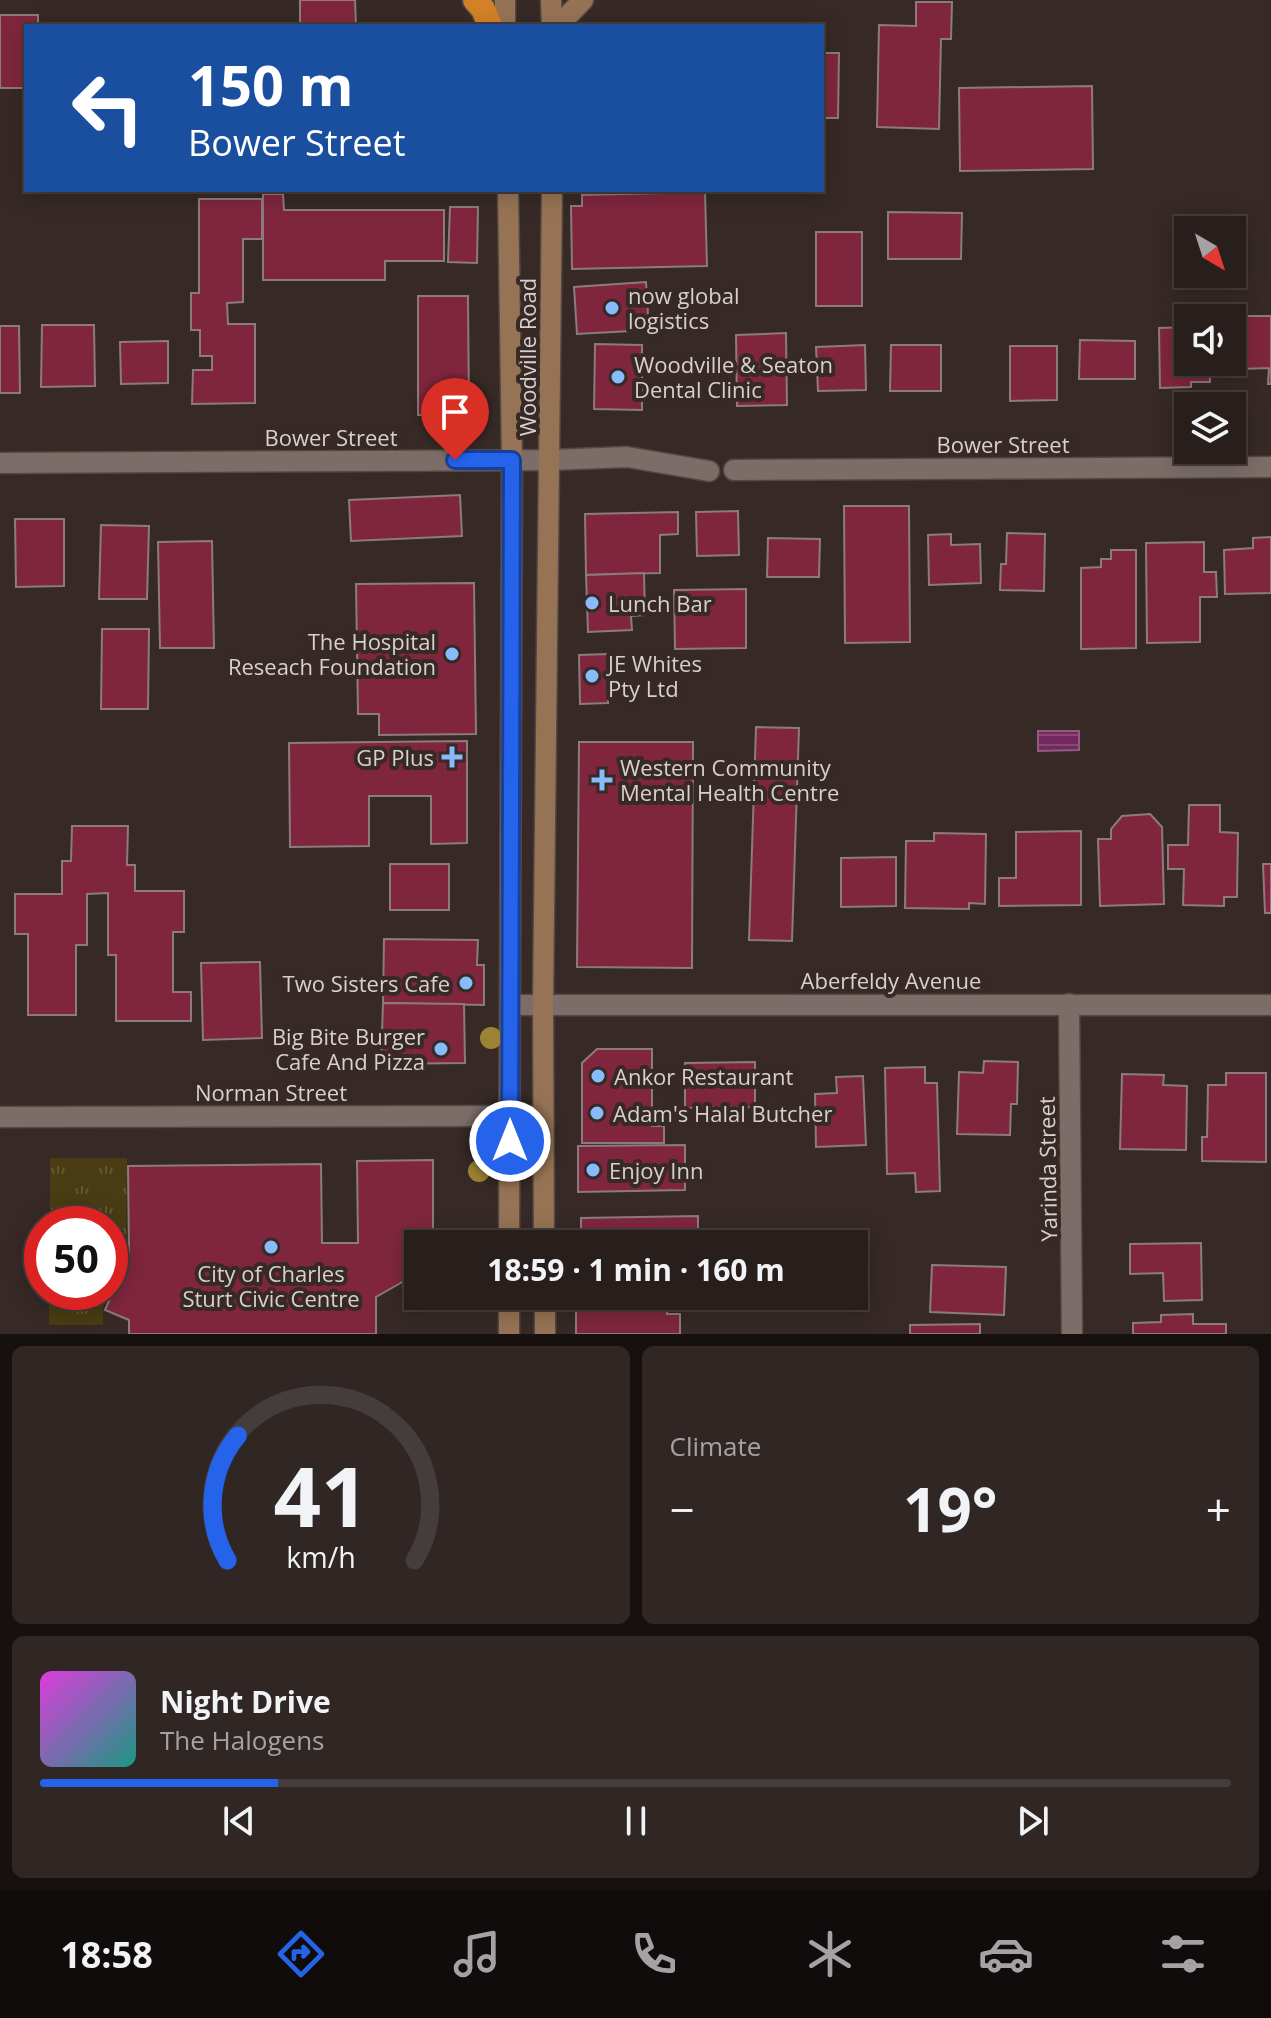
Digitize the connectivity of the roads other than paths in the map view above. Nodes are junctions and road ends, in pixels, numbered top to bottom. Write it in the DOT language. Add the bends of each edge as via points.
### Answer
graph roads {
  1 [pos="475,0"];
  2 [pos="505,0"];
  3 [pos="551,0"];
  4 [pos="583,0"];
  5 [pos="489,24"];
  6 [pos="505,24"];
  7 [pos="555,24"];
  8 [pos="557,24"];
  9 [pos="508,192"];
  10 [pos="552,192"];
  11 [pos="512,460"];
  12 [pos="550,460"];
  13 [pos="0,463"];
  14 [pos="1271,467"];
  15 [pos="734,470"];
  16 [pos="709,471"];
  17 [pos="1069,1004"];
  18 [pos="511,1005"];
  19 [pos="543,1005"];
  20 [pos="1271,1005"];
  21 [pos="510,1115"];
  22 [pos="543,1116"];
  23 [pos="0,1117"];
  24 [pos="509,1230"];
  25 [pos="544,1230"];
  26 [pos="509,1310"];
  27 [pos="545,1310"];
  28 [pos="509,1334"];
  29 [pos="545,1334"];
  30 [pos="1072,1334"];
  1 -- 5 [label="highway"];
  2 -- 6 [label="main road"];
  3 -- 7 [label="main road"];
  4 -- 8 [label="main road"];
  9 -- 11 [label="main road, Woodville Road"];
  10 -- 12 [label="main road, Woodville Road"];
  11 -- 12 [label="street, Bower Street"];
  11 -- 13 [label="street, Bower Street"];
  11 -- 18 [label="main road, Woodville Road"];
  12 -- 16 [label="street, Bower Street" via="627,457"];
  12 -- 19 [label="main road, Woodville Road"];
  14 -- 15 [label="street, Bower Street"];
  17 -- 19 [label="street, Aberfeldy Avenue"];
  17 -- 20 [label="street, Aberfeldy Avenue"];
  17 -- 30 [label="street, Yarinda Street"];
  18 -- 19 [label="street, Aberfeldy Avenue"];
  18 -- 21 [label="main road, Woodville Road"];
  19 -- 22 [label="main road, Woodville Road"];
  21 -- 22 [label="street, Norman Street"];
  21 -- 23 [label="street, Norman Street"];
  21 -- 24 [label="main road, Woodville Road"];
  22 -- 25 [label="main road, Woodville Road"];
  26 -- 28 [label="main road"];
  27 -- 29 [label="main road"];
}
